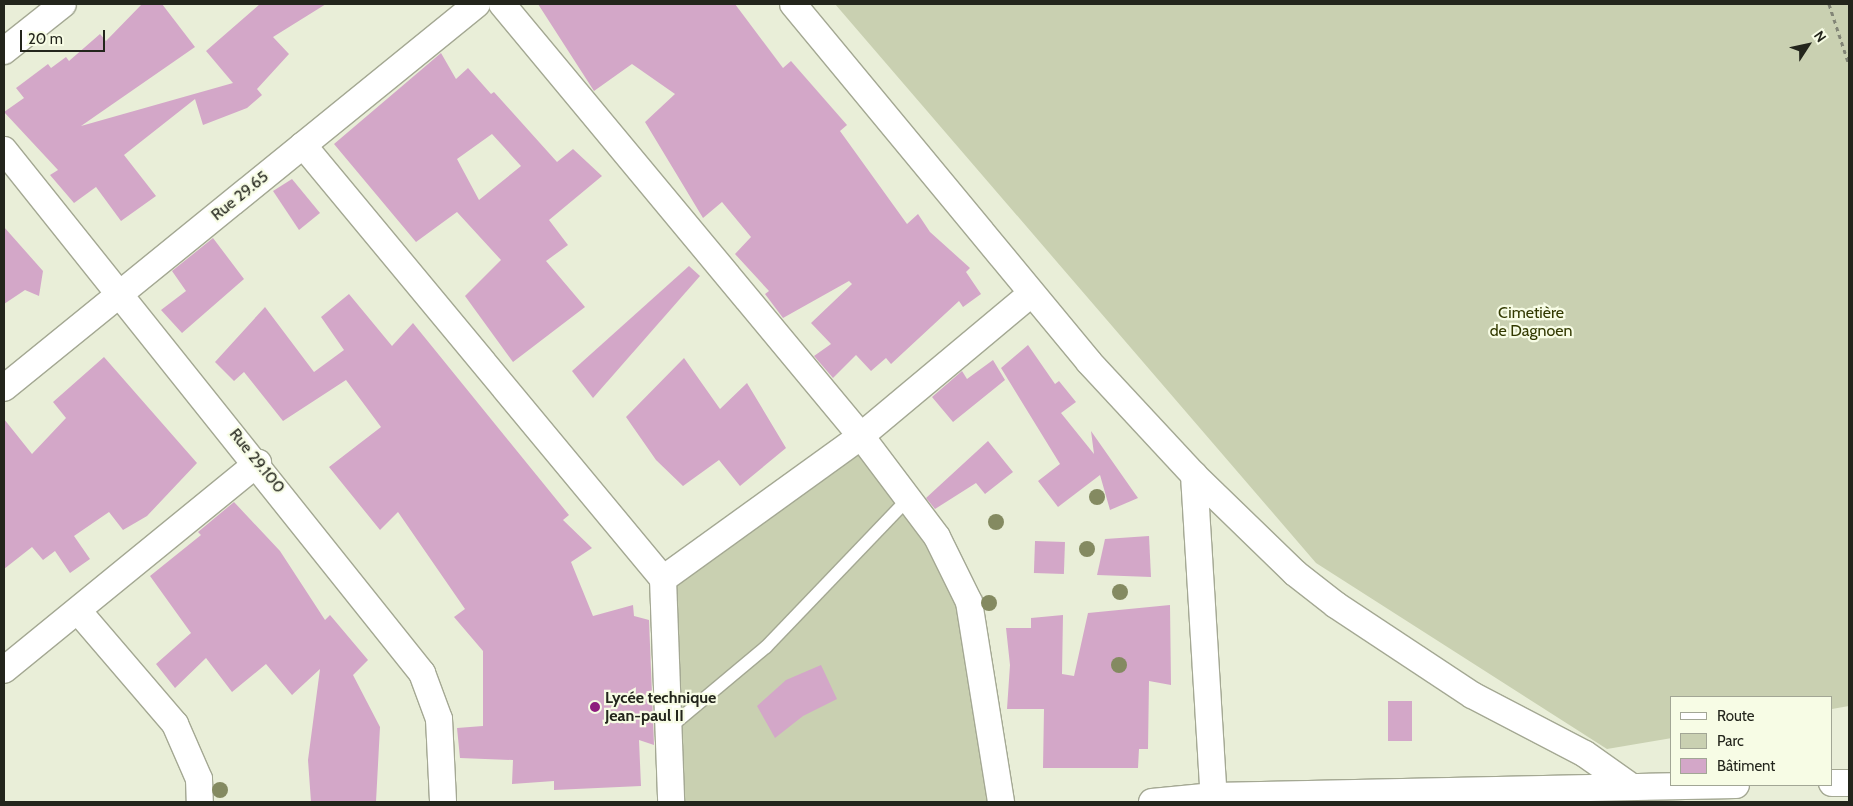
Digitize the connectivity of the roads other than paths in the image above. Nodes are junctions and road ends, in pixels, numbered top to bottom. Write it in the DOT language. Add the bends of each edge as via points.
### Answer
graph roads {
  1 [pos="63,4"];
  2 [pos="477,4"];
  3 [pos="502,4"];
  4 [pos="793,4"];
  5 [pos="4,51"];
  6 [pos="303,145"];
  7 [pos="4,150"];
  8 [pos="121,293"];
  9 [pos="1031,294"];
  10 [pos="4,388"];
  11 [pos="861,436"];
  12 [pos="258,463"];
  13 [pos="1194,475"];
  14 [pos="910,498"];
  15 [pos="663,579"];
  16 [pos="79,612"];
  17 [pos="4,670"];
  18 [pos="668,728"];
  19 [pos="1849,782"];
  20 [pos="1833,783"];
  21 [pos="1684,786"];
  22 [pos="1632,787"];
  23 [pos="1214,799"];
  24 [pos="200,802"];
  25 [pos="443,802"];
  26 [pos="671,802"];
  27 [pos="1001,802"];
  28 [pos="1152,802"];
  1 -- 5 [label="street"];
  2 -- 6 [label="street, Rue 29.65"];
  3 -- 11 [label="street"];
  4 -- 9 [label="street"];
  6 -- 8 [label="street, Rue 29.65"];
  6 -- 15 [label="street"];
  7 -- 8 [label="street, Rue 29.100"];
  8 -- 10 [label="street, Rue 29.65"];
  8 -- 12 [label="street, Rue 29.100"];
  9 -- 11 [label="street"];
  9 -- 13 [label="street"];
  11 -- 14 [label="street"];
  11 -- 15 [label="street"];
  12 -- 16 [label="street"];
  12 -- 25 [label="street, Rue 29.100" via="422,673 439,719"];
  13 -- 22 [label="street" via="1295,573 1336,605 1472,695 1586,754"];
  13 -- 23 [label="street"];
  14 -- 18 [label="lane" via="766,647"];
  14 -- 27 [label="street" via="952,562 969,602"];
  15 -- 18 [label="street"];
  16 -- 17 [label="street"];
  16 -- 24 [label="street" via="175,724 199,779"];
  18 -- 26 [label="street"];
  19 -- 20 [label="street"];
  21 -- 22 [label="street"];
  22 -- 23 [label="street"];
  23 -- 28 [label="street"];
}
